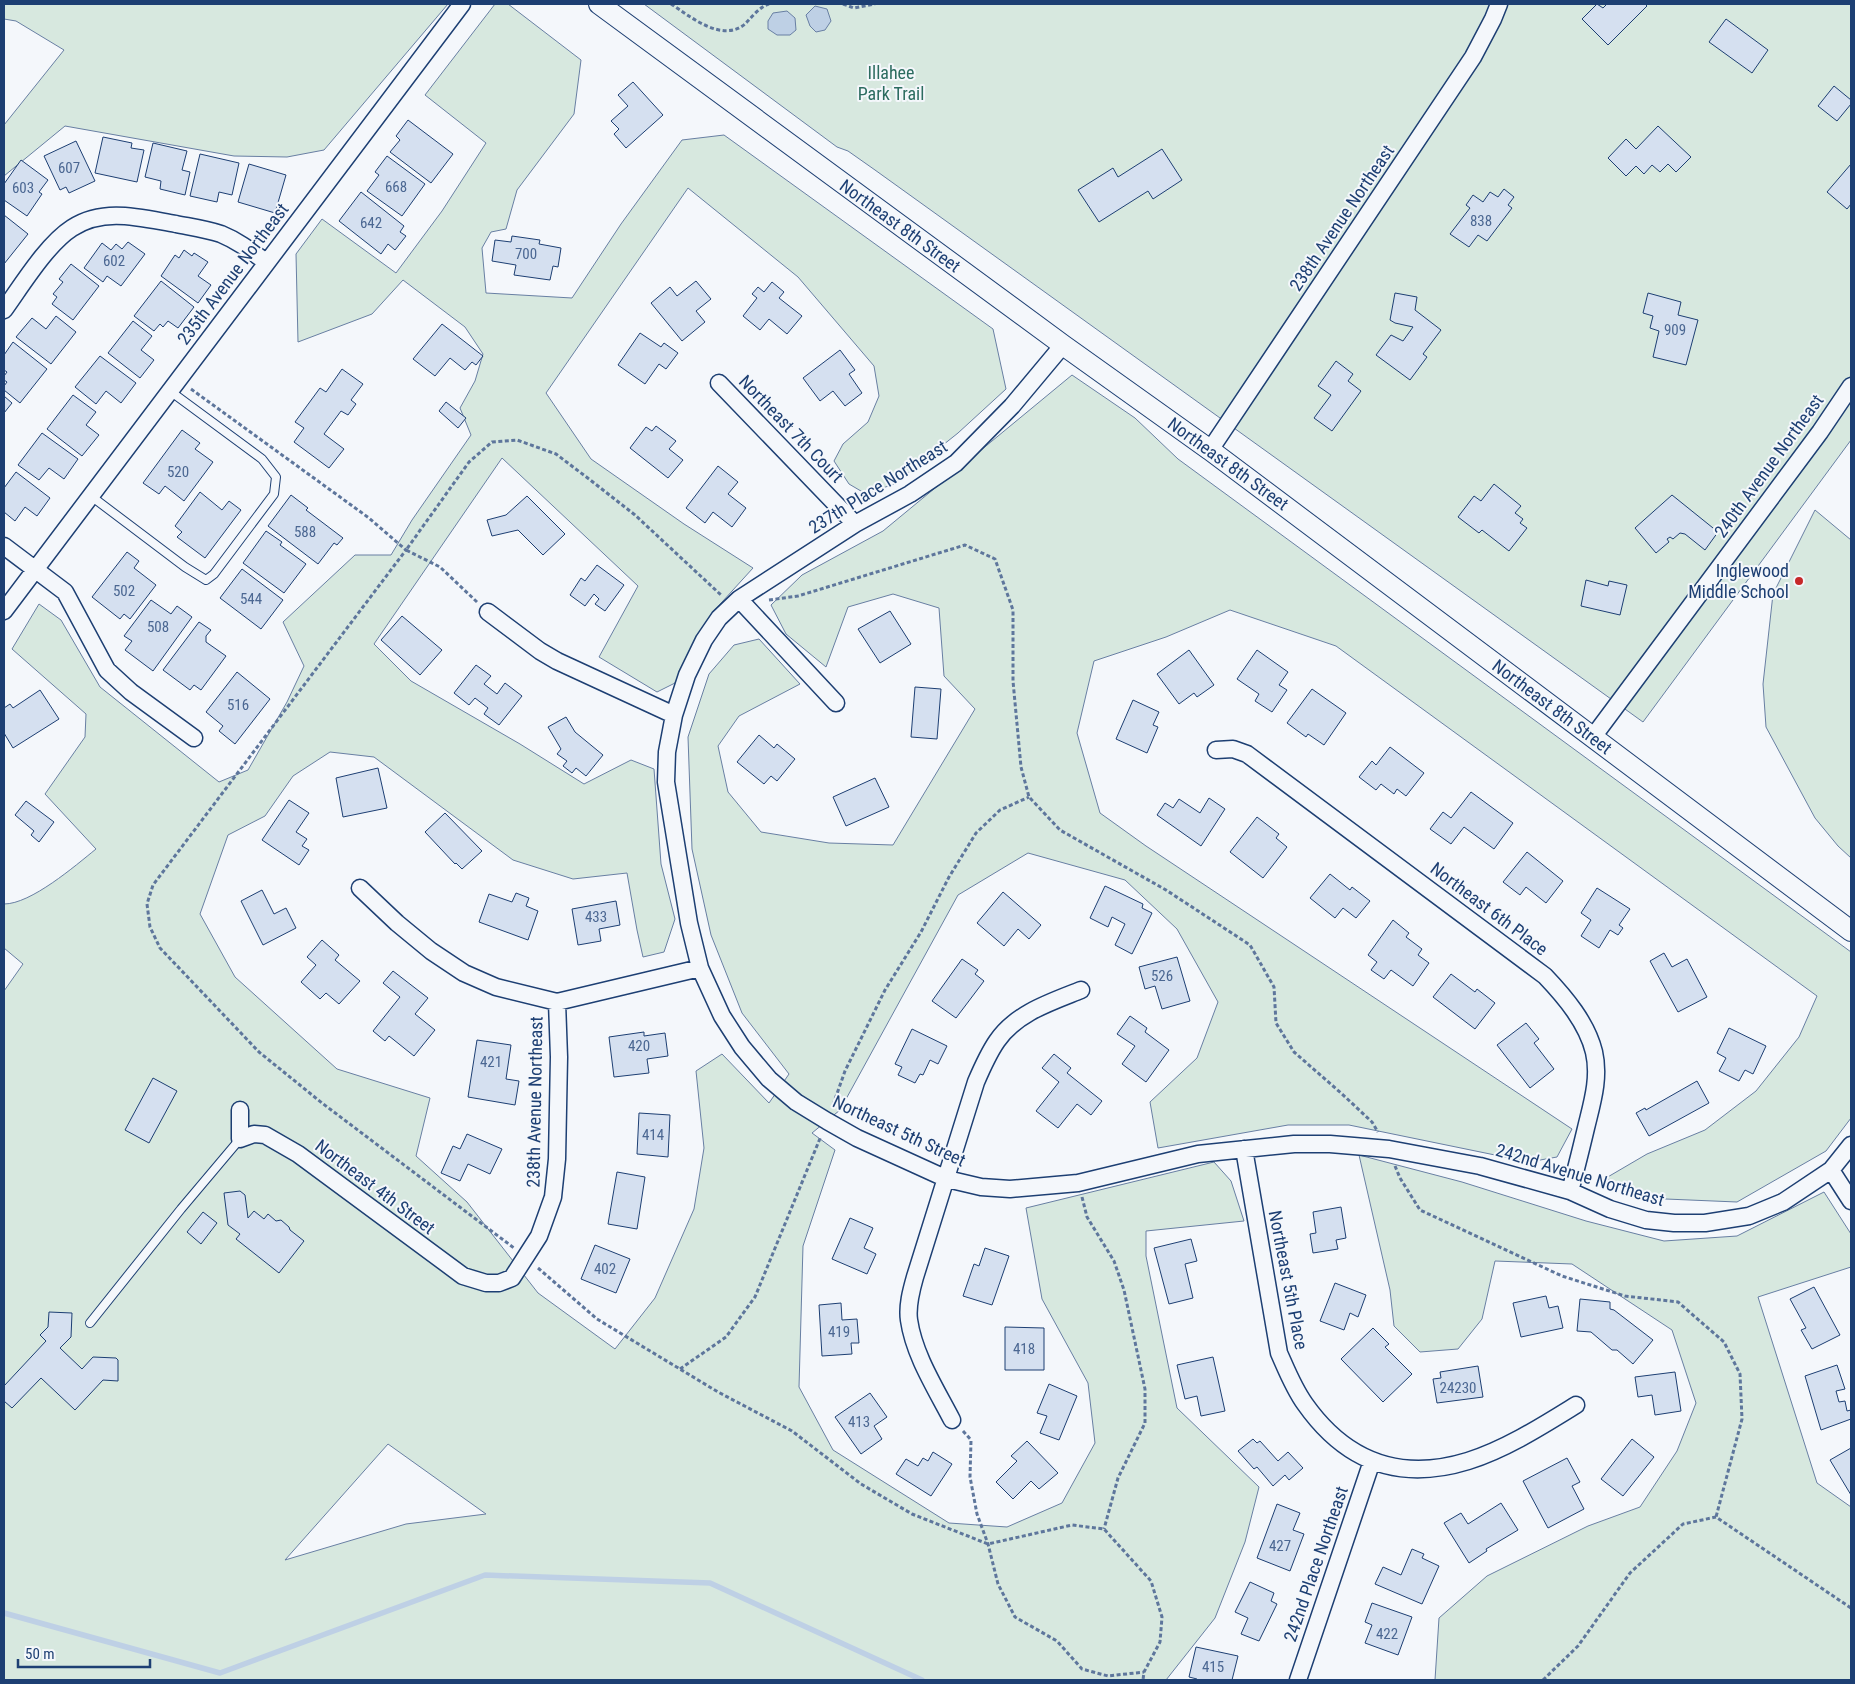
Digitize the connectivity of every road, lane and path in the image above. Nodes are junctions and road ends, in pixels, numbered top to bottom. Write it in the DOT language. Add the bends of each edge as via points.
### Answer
graph roads {
  1 [pos="462,4"];
  2 [pos="600,4"];
  3 [pos="671,4"];
  4 [pos="768,4"];
  5 [pos="843,4"];
  6 [pos="875,4"];
  7 [pos="1499,4"];
  8 [pos="266,262"];
  9 [pos="4,310"];
  10 [pos="1062,345"];
  11 [pos="719,383"];
  12 [pos="174,385"];
  13 [pos="1851,386"];
  14 [pos="1210,450"];
  15 [pos="91,496"];
  16 [pos="855,524"];
  17 [pos="4,546"];
  18 [pos="406,550"];
  19 [pos="36,569"];
  20 [pos="760,602"];
  21 [pos="735,603"];
  22 [pos="4,611"];
  23 [pos="488,612"];
  24 [pos="836,703"];
  25 [pos="674,715"];
  26 [pos="1593,737"];
  27 [pos="194,738"];
  28 [pos="1216,750"];
  29 [pos="1029,797"];
  30 [pos="360,888"];
  31 [pos="1851,931"];
  32 [pos="700,968"];
  33 [pos="1081,990"];
  34 [pos="557,1002"];
  35 [pos="240,1110"];
  36 [pos="827,1122"];
  37 [pos="240,1139"];
  38 [pos="1851,1145"];
  39 [pos="1388,1148"];
  40 [pos="1244,1149"];
  41 [pos="1830,1170"];
  42 [pos="946,1179"];
  43 [pos="1078,1182"];
  44 [pos="1570,1191"];
  45 [pos="1851,1201"];
  46 [pos="525,1257"];
  47 [pos="512,1278"];
  48 [pos="90,1323"];
  49 [pos="680,1369"];
  50 [pos="1576,1404"];
  51 [pos="952,1420"];
  52 [pos="1372,1461"];
  53 [pos="1716,1517"];
  54 [pos="1104,1529"];
  55 [pos="988,1544"];
  56 [pos="1851,1608"];
  57 [pos="1144,1672"];
  58 [pos="1143,1680"];
  59 [pos="1298,1680"];
  60 [pos="1542,1680"];
  1 -- 8 [label="street, 235th Avenue Northeast"];
  2 -- 10 [label="street, Northeast 8th Street"];
  3 -- 4 [label="path" via="719,31 732,31"];
  5 -- 6 [label="path" via="854,8"];
  7 -- 14 [label="street, 238th Avenue Northeast" via="1473,57"];
  8 -- 9 [label="street" via="240,243 204,230 123,215 90,219 60,237"];
  8 -- 12 [label="street, 235th Avenue Northeast"];
  10 -- 14 [label="street, Northeast 8th Street"];
  10 -- 16 [label="street, 237th Place Northeast" via="1012,406 956,463 910,494"];
  11 -- 16 [label="street, Northeast 7th Court"];
  12 -- 15 [label="street, 235th Avenue Northeast"];
  12 -- 15 [label="lane" via="262,459 276,477 274,494 228,556 206,580"];
  12 -- 18 [label="path" via="369,518"];
  13 -- 26 [label="street, 240th Avenue Northeast"];
  14 -- 26 [label="street, Northeast 8th Street"];
  15 -- 19 [label="street, 235th Avenue Northeast"];
  16 -- 21 [label="street, 237th Place Northeast"];
  17 -- 19 [label="street"];
  18 -- 21 [label="path" via="470,462 492,442 517,440 556,454 635,515"];
  18 -- 23 [label="path" via="440,568"];
  18 -- 46 [label="path" via="154,885 147,904 150,927 160,948 259,1052 322,1104"];
  19 -- 22 [label="street, 235th Avenue Northeast"];
  19 -- 27 [label="street" via="64,592 107,670 131,692"];
  20 -- 29 [label="path" via="798,596 965,545 995,559 1013,610 1014,690 1021,767"];
  21 -- 24 [label="street"];
  21 -- 25 [label="street, Northeast 5th Street" via="719,618 704,640 687,675"];
  23 -- 25 [label="street" via="557,661"];
  25 -- 32 [label="street, Northeast 5th Street" via="667,752 666,782 689,922"];
  26 -- 31 [label="street, Northeast 8th Street"];
  28 -- 44 [label="street, Northeast 6th Place" via="1232,749 1247,754 1545,976 1562,994 1587,1034 1596,1069 1596,1088"];
  29 -- 36 [label="path" via="1000,810 976,833 885,990 845,1071"];
  29 -- 39 [label="path" via="1060,830 1166,890 1250,945 1274,987 1276,1023 1294,1052 1372,1122"];
  30 -- 34 [label="street" via="411,934 464,973 496,987"];
  32 -- 34 [label="street, 238th Avenue Northeast"];
  32 -- 36 [label="street, Northeast 5th Street" via="722,1016 742,1047 769,1079"];
  33 -- 42 [label="street" via="1036,1009 1015,1022 998,1040 976,1082"];
  34 -- 46 [label="street, 238th Avenue Northeast" via="558,1131 553,1197 539,1236"];
  35 -- 37 [label="street"];
  36 -- 42 [label="street, Northeast 5th Street"];
  36 -- 49 [label="path" via="755,1297 726,1336"];
  37 -- 47 [label="street, Northeast 4th Street" via="254,1134 265,1135 298,1154 463,1276 486,1283"];
  37 -- 48 [label="lane" via="180,1208"];
  38 -- 41 [label="street, 242nd Avenue Northeast"];
  39 -- 40 [label="street, 242nd Avenue Northeast" via="1294,1144"];
  39 -- 44 [label="street, 242nd Avenue Northeast" via="1480,1166"];
  39 -- 53 [label="path" via="1400,1178 1420,1210 1562,1276 1625,1296 1678,1302 1724,1342 1740,1374 1742,1419"];
  40 -- 43 [label="street, Northeast 5th Street" via="1198,1154"];
  40 -- 52 [label="street, Northeast 5th Place" via="1279,1354 1292,1383 1324,1428"];
  41 -- 44 [label="street, 242nd Avenue Northeast" via="1783,1202 1749,1216 1705,1223 1646,1220 1610,1209"];
  41 -- 45 [label="street"];
  42 -- 43 [label="street, Northeast 5th Street" via="981,1187 1010,1189"];
  42 -- 51 [label="street" via="910,1295 909,1319 928,1375"];
  43 -- 54 [label="path" via="1087,1217 1114,1261 1124,1290 1145,1390 1145,1423 1118,1478"];
  46 -- 47 [label="street, 238th Avenue Northeast"];
  46 -- 49 [label="path" via="596,1319"];
  49 -- 55 [label="path" via="792,1431 861,1484 912,1514"];
  50 -- 52 [label="street, Northeast 5th Place" via="1543,1425 1468,1461 1402,1470"];
  51 -- 55 [label="path" via="971,1440 970,1477 977,1514"];
  52 -- 59 [label="street, 242nd Place Northeast"];
  53 -- 56 [label="path"];
  53 -- 60 [label="path" via="1683,1524 1630,1573 1578,1646"];
  54 -- 55 [label="path" via="1072,1525"];
  54 -- 57 [label="path" via="1150,1582 1162,1616 1160,1642"];
  55 -- 57 [label="path" via="998,1584 1015,1617 1057,1641 1082,1669 1108,1676"];
  57 -- 58 [label="path"];
}
